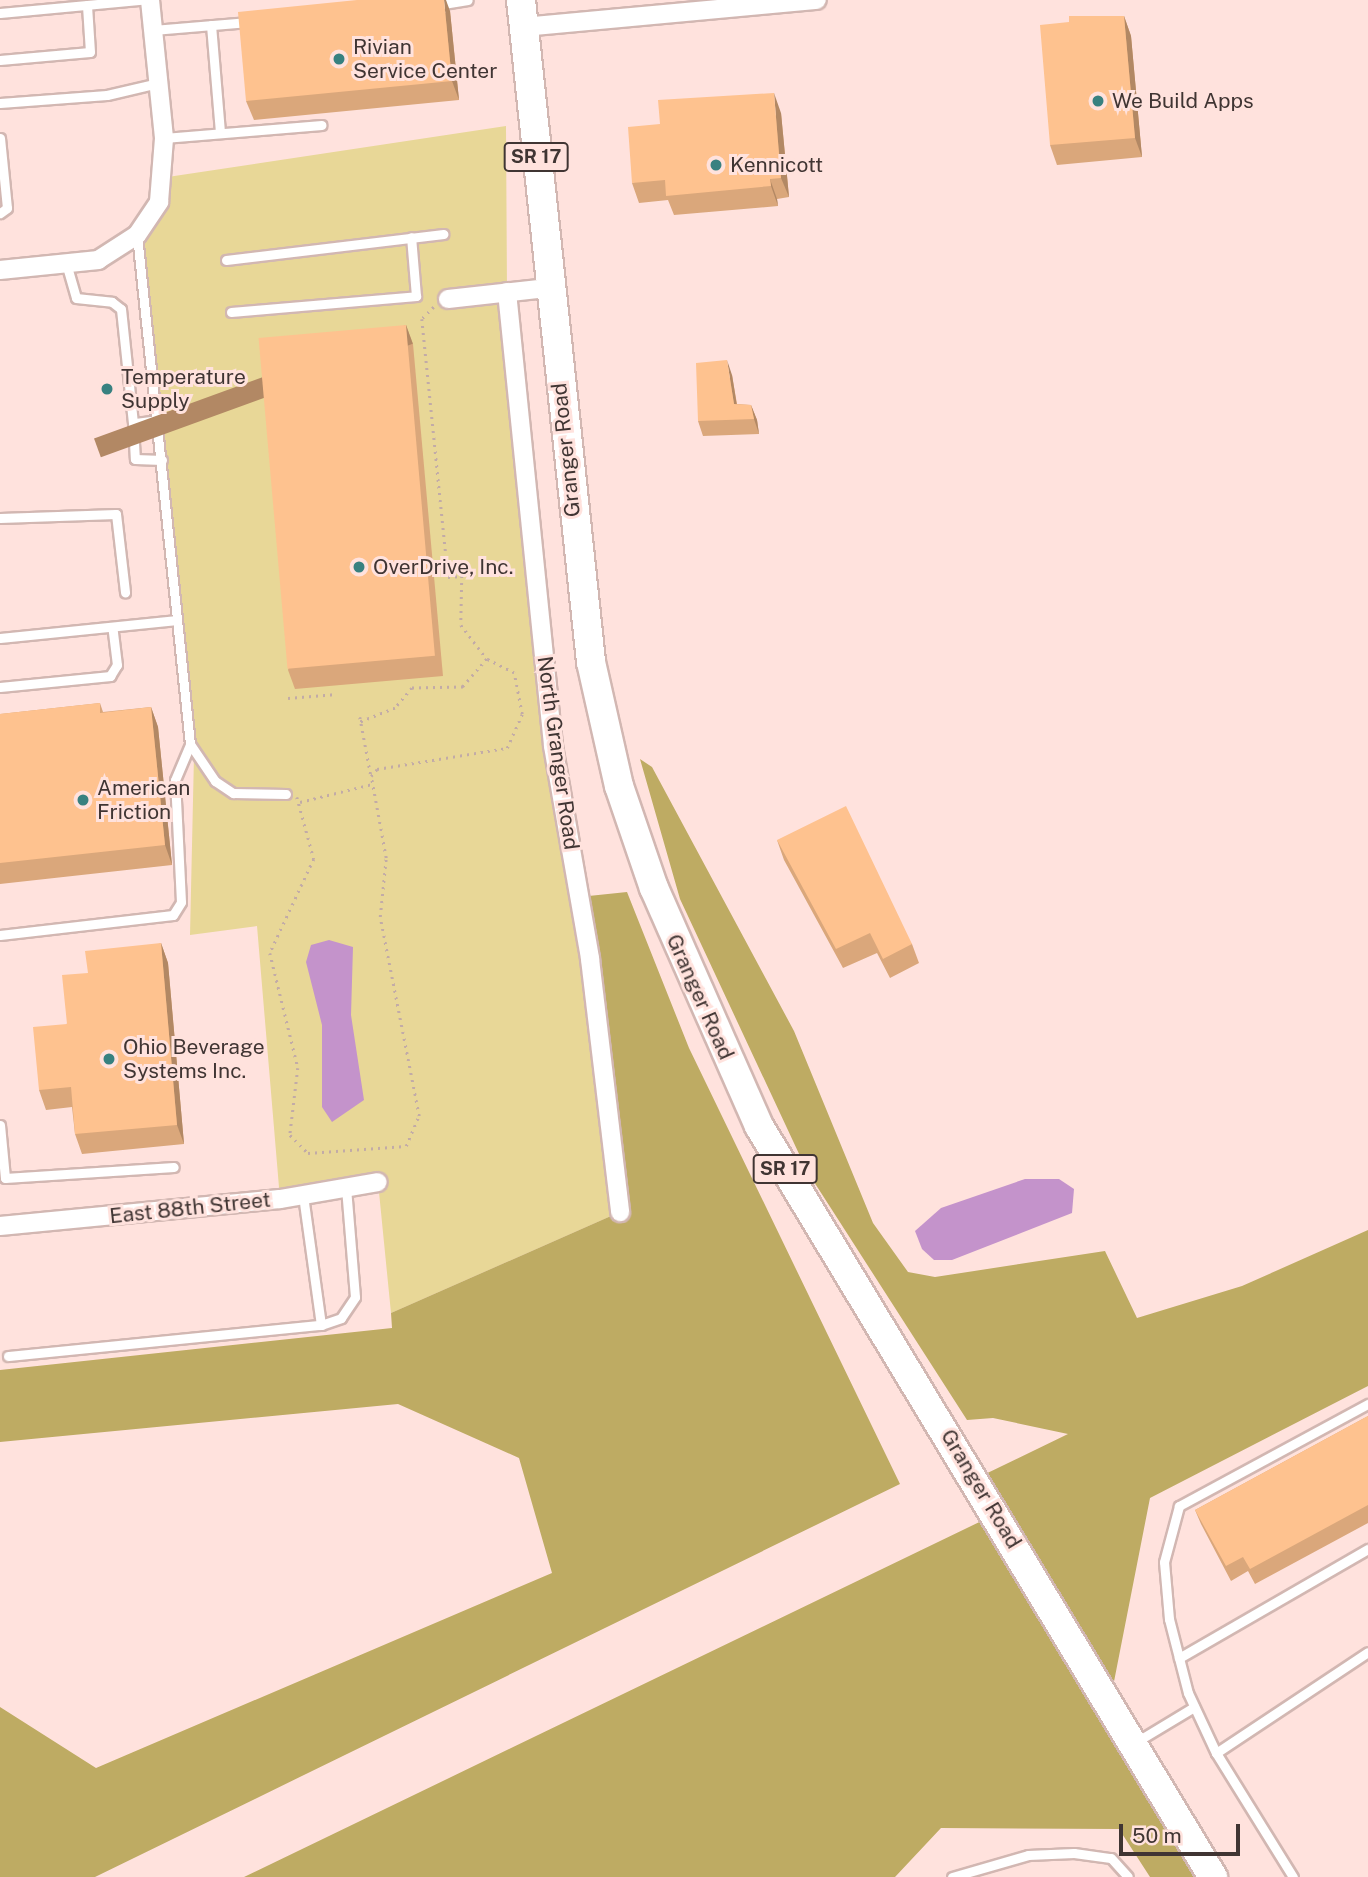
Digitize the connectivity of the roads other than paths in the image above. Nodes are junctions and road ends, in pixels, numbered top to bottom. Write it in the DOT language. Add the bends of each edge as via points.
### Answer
graph roads {
  1 [pos="141,0"];
  2 [pos="150,0"];
  3 [pos="468,0"];
  4 [pos="817,0"];
  5 [pos="87,5"];
  6 [pos="423,6"];
  7 [pos="0,13"];
  8 [pos="522,13"];
  9 [pos="264,20"];
  10 [pos="211,25"];
  11 [pos="153,30"];
  12 [pos="0,60"];
  13 [pos="158,83"];
  14 [pos="0,103"];
  15 [pos="321,125"];
  16 [pos="220,134"];
  17 [pos="0,138"];
  18 [pos="164,138"];
  19 [pos="0,213"];
  20 [pos="443,234"];
  21 [pos="138,235"];
  22 [pos="411,237"];
  23 [pos="226,260"];
  24 [pos="66,263"];
  25 [pos="0,270"];
  26 [pos="548,288"];
  27 [pos="507,292"];
  28 [pos="448,299"];
  29 [pos="231,312"];
  30 [pos="159,420"];
  31 [pos="132,423"];
  32 [pos="162,460"];
  33 [pos="0,518"];
  34 [pos="125,592"];
  35 [pos="177,620"];
  36 [pos="112,626"];
  37 [pos="0,638"];
  38 [pos="0,687"];
  39 [pos="190,744"];
  40 [pos="291,794"];
  41 [pos="0,935"];
  42 [pos="0,1125"];
  43 [pos="174,1167"];
  44 [pos="378,1182"];
  45 [pos="346,1188"];
  46 [pos="303,1195"];
  47 [pos="620,1212"];
  48 [pos="0,1226"];
  49 [pos="321,1325"];
  50 [pos="8,1356"];
  51 [pos="1368,1404"];
  52 [pos="1368,1549"];
  53 [pos="1368,1652"];
  54 [pos="1179,1658"];
  55 [pos="1194,1707"];
  56 [pos="1135,1743"];
  57 [pos="1216,1753"];
  58 [pos="952,1877"];
  59 [pos="1128,1877"];
  60 [pos="1213,1877"];
  61 [pos="1293,1877"];
  1 -- 5 [label="lane"];
  2 -- 11 [label="street"];
  3 -- 6 [label="lane"];
  4 -- 8 [label="street"];
  5 -- 7 [label="lane"];
  5 -- 12 [label="lane" via="90,52"];
  8 -- 26 [label="main road, Granger Road / SR 17"];
  9 -- 10 [label="lane"];
  10 -- 11 [label="lane"];
  10 -- 16 [label="lane"];
  11 -- 13 [label="street"];
  13 -- 14 [label="lane" via="107,95"];
  13 -- 18 [label="street"];
  15 -- 16 [label="lane"];
  16 -- 18 [label="lane"];
  17 -- 19 [label="lane" via="7,208"];
  18 -- 21 [label="street" via="159,202"];
  20 -- 22 [label="lane"];
  21 -- 24 [label="street" via="98,260"];
  21 -- 30 [label="lane"];
  22 -- 23 [label="lane"];
  22 -- 29 [label="lane" via="416,296"];
  24 -- 25 [label="street"];
  24 -- 31 [label="lane" via="75,298 112,302 121,309"];
  26 -- 27 [label="street"];
  26 -- 56 [label="main road, Granger Road / SR 17" via="591,662 619,786 694,990 759,1126"];
  27 -- 28 [label="street"];
  27 -- 47 [label="street, North Granger Road" via="553,746 590,959"];
  30 -- 31 [label="lane"];
  30 -- 32 [label="lane"];
  31 -- 32 [label="lane" via="135,459"];
  32 -- 35 [label="lane"];
  33 -- 34 [label="lane" via="116,513"];
  35 -- 36 [label="lane"];
  35 -- 39 [label="lane"];
  36 -- 37 [label="lane"];
  36 -- 38 [label="lane" via="117,665 110,676"];
  39 -- 40 [label="lane" via="215,781 233,793"];
  39 -- 41 [label="lane" via="175,780 181,902 173,915"];
  42 -- 43 [label="lane" via="5,1178"];
  44 -- 45 [label="street, East 88th Street"];
  45 -- 46 [label="street, East 88th Street"];
  45 -- 49 [label="lane" via="355,1297 341,1318"];
  46 -- 48 [label="street, East 88th Street"];
  46 -- 49 [label="lane"];
  49 -- 50 [label="lane"];
  51 -- 54 [label="lane" via="1179,1506 1164,1562"];
  52 -- 54 [label="lane"];
  53 -- 57 [label="lane"];
  54 -- 55 [label="lane"];
  55 -- 56 [label="lane"];
  55 -- 57 [label="lane"];
  56 -- 60 [label="main road, Granger Road / SR 17"];
  57 -- 61 [label="lane"];
  58 -- 59 [label="lane" via="1028,1855 1074,1853 1111,1858"];
}
